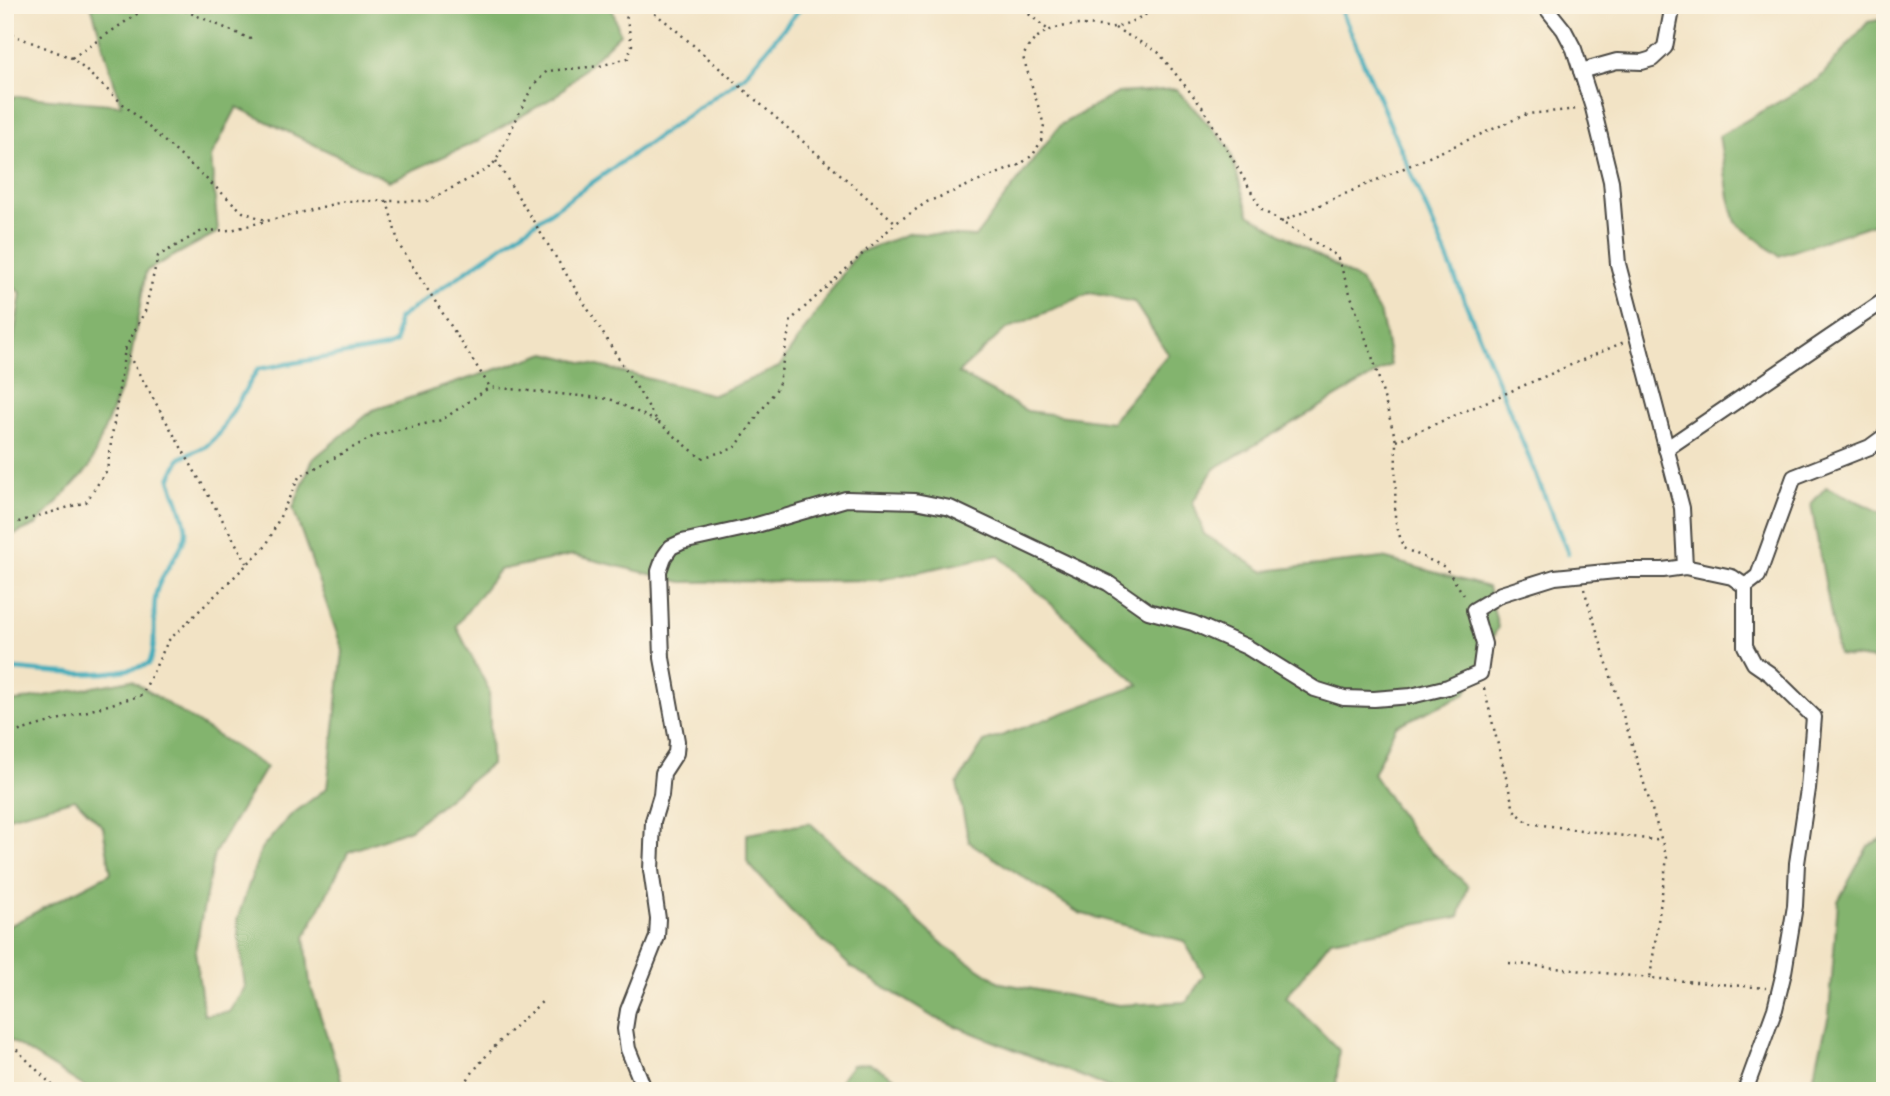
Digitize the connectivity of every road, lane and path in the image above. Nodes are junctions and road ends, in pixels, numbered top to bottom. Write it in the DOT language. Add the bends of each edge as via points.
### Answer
graph roads {
  1 [pos="150,5"];
  2 [pos="172,5"];
  3 [pos="624,5"];
  4 [pos="643,5"];
  5 [pos="1018,5"];
  6 [pos="1164,5"];
  7 [pos="1544,5"];
  8 [pos="1673,5"];
  9 [pos="1115,28"];
  10 [pos="1047,29"];
  11 [pos="5,32"];
  12 [pos="253,40"];
  13 [pos="72,58"];
  14 [pos="1581,71"];
  15 [pos="1593,108"];
  16 [pos="496,161"];
  17 [pos="387,201"];
  18 [pos="267,221"];
  19 [pos="1281,222"];
  20 [pos="896,223"];
  21 [pos="1885,300"];
  22 [pos="1637,337"];
  23 [pos="125,349"];
  24 [pos="490,387"];
  25 [pos="658,422"];
  26 [pos="1885,436"];
  27 [pos="1396,442"];
  28 [pos="1667,449"];
  29 [pos="5,526"];
  30 [pos="247,563"];
  31 [pos="1685,567"];
  32 [pos="1580,576"];
  33 [pos="1745,586"];
  34 [pos="1474,610"];
  35 [pos="1480,673"];
  36 [pos="5,733"];
  37 [pos="1662,841"];
  38 [pos="1508,963"];
  39 [pos="1650,978"];
  40 [pos="1780,989"];
  41 [pos="542,1001"];
  42 [pos="5,1042"];
  43 [pos="58,1091"];
  44 [pos="460,1091"];
  45 [pos="645,1091"];
  46 [pos="1745,1091"];
  1 -- 13 [label="path"];
  2 -- 12 [label="path"];
  3 -- 16 [label="path" via="632,45 628,58 547,71 532,87"];
  4 -- 20 [label="path"];
  5 -- 10 [label="path"];
  6 -- 9 [label="path"];
  7 -- 14 [label="street" via="1564,30"];
  8 -- 14 [label="street" via="1665,47 1652,59 1616,61"];
  9 -- 10 [label="path"];
  9 -- 19 [label="path" via="1158,52 1203,108 1262,210"];
  10 -- 20 [label="path" via="1023,57 1044,125 1033,155 927,202"];
  11 -- 13 [label="path"];
  13 -- 18 [label="path" via="243,212"];
  14 -- 15 [label="street"];
  15 -- 19 [label="path" via="1527,114"];
  15 -- 22 [label="street" via="1611,181 1618,264"];
  16 -- 17 [label="path" via="428,201"];
  16 -- 25 [label="path"];
  17 -- 18 [label="path" via="346,201"];
  17 -- 24 [label="path" via="399,245"];
  18 -- 23 [label="path" via="202,231 158,256 145,311"];
  19 -- 27 [label="path" via="1337,256"];
  20 -- 25 [label="path" via="792,320 778,387 735,448 701,457"];
  21 -- 28 [label="street"];
  22 -- 27 [label="path"];
  22 -- 28 [label="street"];
  23 -- 29 [label="path" via="107,470 86,502"];
  23 -- 30 [label="path"];
  24 -- 25 [label="path" via="610,399"];
  24 -- 30 [label="path" via="442,421 376,435 299,477 266,546"];
  26 -- 33 [label="street" via="1870,447 1794,477 1758,576"];
  27 -- 34 [label="path" via="1395,519 1403,548 1445,567"];
  28 -- 31 [label="street" via="1682,508"];
  30 -- 36 [label="path" via="168,641 142,695"];
  31 -- 32 [label="street"];
  31 -- 33 [label="street" via="1732,577"];
  32 -- 34 [label="street" via="1555,577 1501,594"];
  32 -- 37 [label="path"];
  33 -- 40 [label="street" via="1745,646 1754,663 1814,717 1795,906"];
  34 -- 35 [label="street" via="1484,644"];
  35 -- 37 [label="path" via="1514,810 1528,823"];
  35 -- 45 [label="street" via="1411,696 1344,698 1315,689 1247,647 1193,623 1148,611 1108,583 980,520 915,501 846,499 671,547 659,571 659,584 662,658 676,753 663,773 653,821 651,870 659,919 657,937 625,1029"];
  37 -- 39 [label="path" via="1667,858"];
  38 -- 39 [label="path"];
  39 -- 40 [label="path"];
  40 -- 46 [label="street"];
  41 -- 44 [label="path" via="475,1067"];
  42 -- 43 [label="path"];
}
